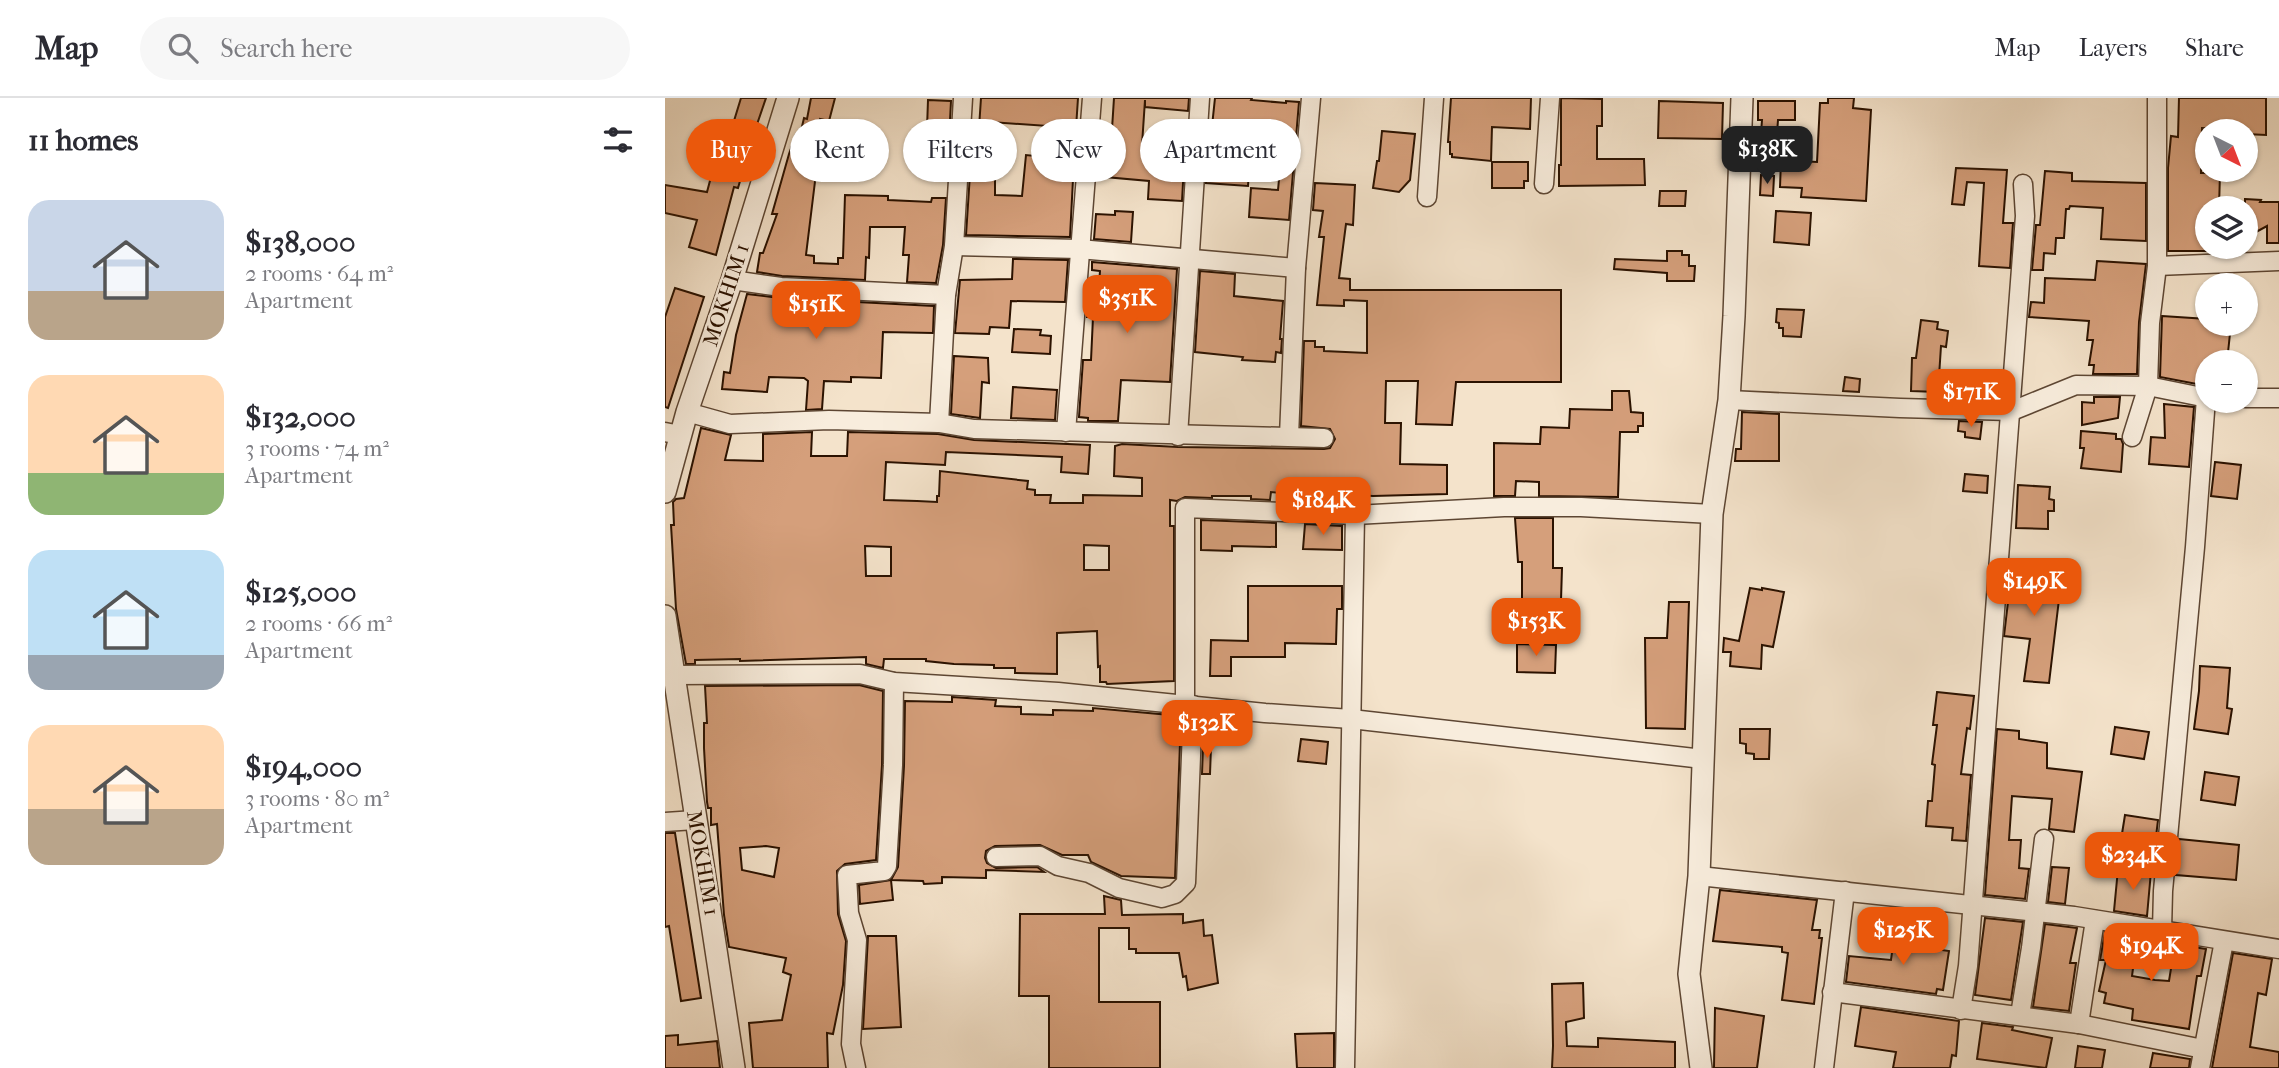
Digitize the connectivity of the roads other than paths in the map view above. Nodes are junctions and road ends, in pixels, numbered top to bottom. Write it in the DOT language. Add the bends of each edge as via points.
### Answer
graph roads {
  1 [pos="788,98"];
  2 [pos="963,98"];
  3 [pos="1092,98"];
  4 [pos="1200,98"];
  5 [pos="1311,98"];
  6 [pos="1434,98"];
  7 [pos="1550,98"];
  8 [pos="1742,98"];
  9 [pos="2157,98"];
  10 [pos="1544,184"];
  11 [pos="2023,184"];
  12 [pos="1427,197"];
  13 [pos="954,246"];
  14 [pos="1080,249"];
  15 [pos="1190,258"];
  16 [pos="2279,261"];
  17 [pos="2157,266"];
  18 [pos="1297,268"];
  19 [pos="732,280"];
  20 [pos="946,295"];
  21 [pos="2148,386"];
  22 [pos="2195,396"];
  23 [pos="2258,398"];
  24 [pos="2279,398"];
  25 [pos="1729,400"];
  26 [pos="2012,411"];
  27 [pos="687,412"];
  28 [pos="2205,413"];
  29 [pos="939,423"];
  30 [pos="1066,432"];
  31 [pos="672,434"];
  32 [pos="1178,436"];
  33 [pos="1289,436"];
  34 [pos="2132,437"];
  35 [pos="1324,438"];
  36 [pos="665,492"];
  37 [pos="1355,514"];
  38 [pos="1712,514"];
  39 [pos="665,616"];
  40 [pos="674,675"];
  41 [pos="894,682"];
  42 [pos="1189,705"];
  43 [pos="1352,719"];
  44 [pos="1703,759"];
  45 [pos="695,820"];
  46 [pos="665,822"];
  47 [pos="2044,839"];
  48 [pos="996,857"];
  49 [pos="1699,876"];
  50 [pos="1845,891"];
  51 [pos="1973,904"];
  52 [pos="2036,912"];
  53 [pos="2095,920"];
  54 [pos="2162,930"];
  55 [pos="2224,940"];
  56 [pos="2279,949"];
  57 [pos="1832,992"];
  58 [pos="1961,1010"];
  59 [pos="2020,1015"];
  60 [pos="2079,1024"];
  61 [pos="2203,1049"];
  62 [pos="734,1068"];
  63 [pos="856,1068"];
  64 [pos="1345,1068"];
  65 [pos="1701,1068"];
  66 [pos="1824,1068"];
  67 [pos="2200,1068"];
  1 -- 19 [label="street, MOKHIM 1"];
  2 -- 13 [label="street"];
  3 -- 14 [label="street"];
  4 -- 15 [label="street"];
  5 -- 18 [label="street"];
  6 -- 12 [label="street"];
  7 -- 10 [label="street"];
  8 -- 25 [label="street"];
  9 -- 17 [label="street"];
  11 -- 26 [label="street" via="2025,216"];
  13 -- 14 [label="street"];
  13 -- 20 [label="street"];
  14 -- 15 [label="street"];
  14 -- 30 [label="street"];
  15 -- 18 [label="street"];
  15 -- 32 [label="street"];
  16 -- 17 [label="street"];
  17 -- 21 [label="street"];
  18 -- 33 [label="street"];
  19 -- 20 [label="street"];
  19 -- 27 [label="street, MOKHIM 1"];
  20 -- 29 [label="street"];
  21 -- 22 [label="street"];
  21 -- 26 [label="street" via="2076,384"];
  21 -- 34 [label="street"];
  23 -- 24 [label="street"];
  25 -- 26 [label="street"];
  25 -- 38 [label="street"];
  26 -- 51 [label="street"];
  27 -- 29 [label="street" via="730,424 829,420"];
  27 -- 31 [label="street, MOKHIM 1"];
  28 -- 54 [label="street"];
  29 -- 30 [label="street" via="974,429"];
  30 -- 32 [label="street"];
  31 -- 36 [label="street, MOKHIM 1"];
  32 -- 33 [label="street"];
  33 -- 35 [label="street"];
  37 -- 38 [label="street" via="1555,507"];
  37 -- 42 [label="street" via="1185,508"];
  37 -- 43 [label="street"];
  38 -- 44 [label="street"];
  39 -- 40 [label="street, MOKHIM 1"];
  40 -- 41 [label="street" via="860,674"];
  40 -- 45 [label="street, MOKHIM 1"];
  41 -- 42 [label="street"];
  41 -- 63 [label="street" via="887,866 884,871 847,874 849,913 857,940 851,1044"];
  42 -- 43 [label="street"];
  42 -- 48 [label="street" via="1187,883 1175,894 1162,898 1119,888 1040,856"];
  43 -- 44 [label="street"];
  43 -- 64 [label="street"];
  44 -- 49 [label="street"];
  45 -- 46 [label="street"];
  45 -- 62 [label="street, MOKHIM 1"];
  47 -- 52 [label="street"];
  49 -- 50 [label="street"];
  49 -- 65 [label="street" via="1689,974"];
  50 -- 51 [label="street"];
  50 -- 57 [label="street"];
  51 -- 52 [label="street"];
  51 -- 58 [label="street"];
  52 -- 53 [label="street"];
  52 -- 59 [label="street"];
  53 -- 54 [label="street"];
  53 -- 60 [label="street"];
  54 -- 55 [label="street"];
  55 -- 56 [label="street"];
  55 -- 61 [label="street"];
  57 -- 58 [label="street"];
  57 -- 66 [label="street"];
  58 -- 59 [label="street"];
  59 -- 60 [label="street"];
  60 -- 61 [label="street"];
  61 -- 67 [label="street"];
}
